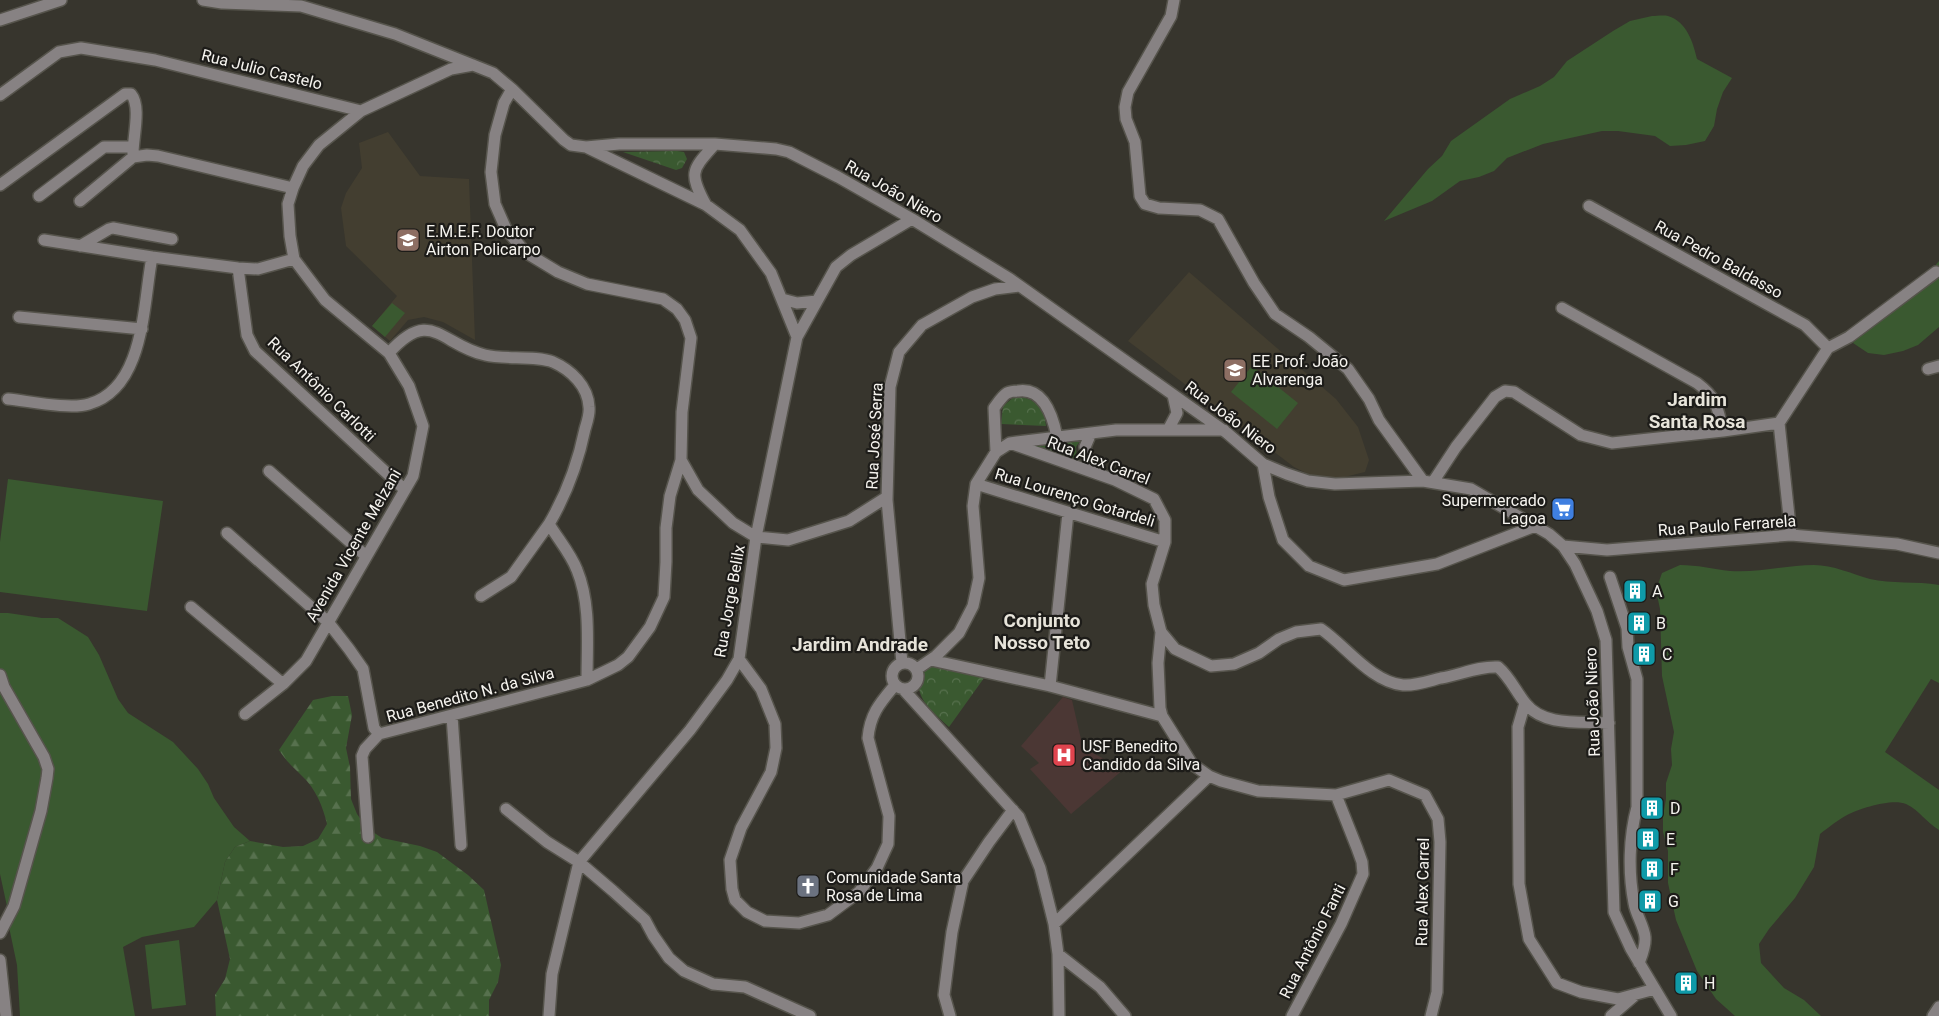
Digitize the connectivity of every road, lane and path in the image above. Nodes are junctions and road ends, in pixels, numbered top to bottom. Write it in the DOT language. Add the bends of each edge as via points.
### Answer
graph roads {
  1 [pos="61,0"];
  2 [pos="203,0"];
  3 [pos="1174,0"];
  4 [pos="0,20"];
  5 [pos="473,65"];
  6 [pos="512,89"];
  7 [pos="0,95"];
  8 [pos="361,111"];
  9 [pos="715,144"];
  10 [pos="586,147"];
  11 [pos="133,152"];
  12 [pos="0,185"];
  13 [pos="292,188"];
  14 [pos="39,196"];
  15 [pos="80,201"];
  16 [pos="706,204"];
  17 [pos="1589,206"];
  18 [pos="912,219"];
  19 [pos="172,239"];
  20 [pos="44,240"];
  21 [pos="80,246"];
  22 [pos="152,257"];
  23 [pos="294,259"];
  24 [pos="238,268"];
  25 [pos="1936,272"];
  26 [pos="1020,286"];
  27 [pos="782,299"];
  28 [pos="817,301"];
  29 [pos="1562,308"];
  30 [pos="19,317"];
  31 [pos="142,329"];
  32 [pos="796,337"];
  33 [pos="1828,348"];
  34 [pos="389,353"];
  35 [pos="1173,394"];
  36 [pos="8,399"];
  37 [pos="1778,423"];
  38 [pos="1168,430"];
  39 [pos="1224,430"];
  40 [pos="1723,431"];
  41 [pos="1091,433"];
  42 [pos="1057,437"];
  43 [pos="1010,443"];
  44 [pos="996,452"];
  45 [pos="681,460"];
  46 [pos="1263,464"];
  47 [pos="269,470"];
  48 [pos="1091,471"];
  49 [pos="1428,481"];
  50 [pos="976,484"];
  51 [pos="405,490"];
  52 [pos="887,497"];
  53 [pos="1068,513"];
  54 [pos="549,524"];
  55 [pos="1536,526"];
  56 [pos="227,533"];
  57 [pos="1791,535"];
  58 [pos="756,537"];
  59 [pos="1165,542"];
  60 [pos="1563,546"];
  61 [pos="1607,550"];
  62 [pos="1939,553"];
  63 [pos="366,556"];
  64 [pos="1575,564"];
  65 [pos="1610,577"];
  66 [pos="480,596"];
  67 [pos="191,607"];
  68 [pos="328,622"];
  69 [pos="1161,632"];
  70 [pos="739,659"];
  71 [pos="930,660"];
  72 [pos="902,663"];
  73 [pos="917,669"];
  74 [pos="0,675"];
  75 [pos="586,680"];
  76 [pos="283,684"];
  77 [pos="1050,686"];
  78 [pos="899,687"];
  79 [pos="1525,703"];
  80 [pos="244,714"];
  81 [pos="452,716"];
  82 [pos="1162,716"];
  83 [pos="1609,723"];
  84 [pos="379,734"];
  85 [pos="1208,776"];
  86 [pos="1336,795"];
  87 [pos="506,809"];
  88 [pos="1013,810"];
  89 [pos="368,837"];
  90 [pos="461,845"];
  91 [pos="578,862"];
  92 [pos="1054,924"];
  93 [pos="0,933"];
  94 [pos="1058,954"];
  95 [pos="0,960"];
  96 [pos="1639,963"];
  97 [pos="1655,989"];
  98 [pos="1635,994"];
  99 [pos="1939,1007"];
  100 [pos="1057,1013"];
  101 [pos="1435,1014"];
  102 [pos="6,1016"];
  103 [pos="550,1016"];
  104 [pos="810,1016"];
  105 [pos="950,1016"];
  106 [pos="1125,1016"];
  107 [pos="1292,1016"];
  108 [pos="1611,1016"];
  109 [pos="1671,1016"];
  110 [pos="1933,1016"];
  1 -- 4 [label="street"];
  2 -- 5 [label="street" via="222,4 301,6 395,34"];
  3 -- 49 [label="street" via="1171,16 1128,92 1125,107 1135,142 1140,196 1145,204 1159,208 1200,210 1218,218 1275,314 1348,369 1379,420"];
  5 -- 6 [label="street" via="493,73"];
  5 -- 8 [label="street, Avenida Vicente Melzani" via="451,69"];
  6 -- 10 [label="street" via="564,140 571,145"];
  6 -- 45 [label="street" via="504,103 492,153 495,204 503,223 525,252 558,272 587,284 663,299 678,309 686,320 691,338 682,412"];
  7 -- 8 [label="street, Rua Julio Castelo" via="59,52 80,48 155,60"];
  8 -- 13 [label="street, Avenida Vicente Melzani" via="319,145"];
  9 -- 10 [label="street, Rua João Niero"];
  9 -- 16 [label="street" via="694,174 695,185"];
  9 -- 18 [label="street, Rua João Niero" via="783,150"];
  10 -- 16 [label="street"];
  11 -- 12 [label="street" via="135,99 131,94 125,94"];
  11 -- 13 [label="street"];
  11 -- 14 [label="street" via="104,147"];
  11 -- 15 [label="street"];
  13 -- 23 [label="street, Avenida Vicente Melzani" via="288,204"];
  16 -- 27 [label="street" via="740,230 771,273"];
  17 -- 33 [label="street, Rua Pedro Baldasso" via="1805,325"];
  18 -- 26 [label="street, Rua João Niero"];
  18 -- 28 [label="street, Rua Jorge Belilx" via="841,262"];
  19 -- 21 [label="street" via="113,228"];
  20 -- 21 [label="street"];
  21 -- 22 [label="street"];
  22 -- 24 [label="street"];
  22 -- 31 [label="street"];
  23 -- 24 [label="street" via="258,269"];
  23 -- 34 [label="street, Avenida Vicente Melzani" via="325,300"];
  24 -- 51 [label="street, Rua Antônio Carlotti" via="247,335 255,351"];
  25 -- 33 [label="street" via="1849,337"];
  26 -- 35 [label="street, Rua João Niero"];
  26 -- 52 [label="street, Rua José Serra" via="995,289 972,297 922,326 898,352 890,387"];
  27 -- 28 [label="street" via="797,303"];
  27 -- 32 [label="street"];
  28 -- 32 [label="street, Rua Jorge Belilx"];
  29 -- 40 [label="street" via="1697,383 1711,394"];
  30 -- 31 [label="street"];
  31 -- 36 [label="street" via="127,372 112,392 102,399 76,406"];
  32 -- 58 [label="street, Rua Jorge Belilx"];
  33 -- 37 [label="street"];
  34 -- 51 [label="street, Avenida Vicente Melzani" via="409,386 423,426 413,476"];
  34 -- 54 [label="street" via="413,331 424,330 438,332 456,344 485,355 551,361 571,372 587,398 589,416 562,503"];
  35 -- 38 [label="street" via="1177,413"];
  35 -- 39 [label="street, Rua João Niero"];
  37 -- 40 [label="street"];
  37 -- 57 [label="street"];
  38 -- 39 [label="street"];
  38 -- 41 [label="street"];
  39 -- 46 [label="street, Rua João Niero"];
  40 -- 49 [label="street" via="1612,442 1580,435 1514,392 1505,391 1494,397"];
  41 -- 42 [label="street"];
  41 -- 48 [label="street" via="1085,447"];
  42 -- 43 [label="street"];
  42 -- 44 [label="street" via="1046,405 1035,393 1021,390 1006,393 994,408"];
  43 -- 44 [label="street"];
  43 -- 48 [label="street, Rua Alex Carrel"];
  44 -- 50 [label="street"];
  45 -- 58 [label="street" via="698,490 733,523"];
  45 -- 75 [label="street, Rua Benedito N. da Silva" via="670,496 666,528 664,597 650,627 628,657"];
  46 -- 49 [label="street, Rua João Niero" via="1308,481 1335,484"];
  46 -- 55 [label="street" via="1269,497 1283,540 1309,566 1344,580 1437,564"];
  47 -- 63 [label="street"];
  48 -- 59 [label="street, Rua Alex Carrel" via="1154,499 1165,520"];
  49 -- 55 [label="street, Rua João Niero" via="1471,489"];
  50 -- 53 [label="street, Rua Lourenço Gotardeli"];
  50 -- 71 [label="street" via="974,506 979,578 974,606 959,633"];
  51 -- 63 [label="street, Avenida Vicente Melzani"];
  52 -- 58 [label="street" via="849,521 831,527 788,540"];
  52 -- 72 [label="street, Rua José Serra"];
  53 -- 59 [label="street, Rua Lourenço Gotardeli"];
  53 -- 77 [label="street"];
  54 -- 66 [label="street" via="511,576"];
  54 -- 75 [label="street" via="577,569 585,600"];
  55 -- 60 [label="street, Rua João Niero"];
  56 -- 68 [label="street"];
  57 -- 61 [label="street, Rua Paulo Ferrarela"];
  57 -- 62 [label="street, Rua Paulo Ferrarela" via="1896,544"];
  58 -- 70 [label="street, Rua Jorge Belilx"];
  59 -- 69 [label="street, Rua Alex Carrel" via="1152,584"];
  60 -- 61 [label="street, Rua Paulo Ferrarela"];
  60 -- 64 [label="street, Rua João Niero"];
  61 -- 64 [label="street, Rua Paulo Ferrarela"];
  63 -- 68 [label="street, Avenida Vicente Melzani"];
  64 -- 83 [label="street, Rua João Niero" via="1597,611 1606,640"];
  65 -- 96 [label="street" via="1627,628 1628,647 1637,679 1637,807 1632,824 1631,875 1634,904 1645,936"];
  67 -- 76 [label="street"];
  68 -- 76 [label="street, Avenida Vicente Melzani" via="306,661"];
  68 -- 84 [label="street" via="363,669 374,728"];
  69 -- 79 [label="street" via="1174,649 1211,666 1234,664 1259,653 1279,639 1321,628 1366,666 1391,682 1413,684 1498,667"];
  69 -- 82 [label="street, Rua Alex Carrel" via="1158,663"];
  70 -- 78 [label="street" via="761,689 775,724 776,748 771,772 741,828 730,860 732,889 735,900 747,912 765,921 799,923 828,915 860,892 877,868 888,844 889,816 868,738 869,725 873,713"];
  70 -- 91 [label="street, Rua Jorge Belilx" via="690,730"];
  71 -- 73 [label="street"];
  71 -- 77 [label="street"];
  72 -- 73 [label="street"];
  72 -- 78 [label="street" via="892,672 893,681"];
  73 -- 78 [label="street" via="915,685 908,689"];
  74 -- 93 [label="street" via="48,769 41,811 14,906"];
  75 -- 81 [label="street, Rua Benedito N. da Silva"];
  76 -- 80 [label="street, Avenida Vicente Melzani"];
  77 -- 82 [label="street"];
  78 -- 88 [label="street"];
  79 -- 83 [label="street" via="1535,714 1552,720"];
  79 -- 98 [label="street" via="1518,727 1519,884 1529,939 1557,984 1618,998"];
  81 -- 84 [label="street, Rua Benedito N. da Silva"];
  81 -- 90 [label="street"];
  82 -- 85 [label="street, Rua Alex Carrel" via="1192,764"];
  83 -- 96 [label="street, Rua João Niero" via="1614,912"];
  84 -- 89 [label="street, Rua Benedito N. da Silva" via="365,748 362,756"];
  85 -- 86 [label="street, Rua Alex Carrel" via="1258,791"];
  85 -- 92 [label="street"];
  86 -- 101 [label="street, Rua Alex Carrel" via="1389,780 1425,795 1438,819"];
  86 -- 107 [label="street, Rua Antônio Fanti" via="1363,874 1341,924"];
  87 -- 91 [label="street"];
  88 -- 92 [label="street" via="1020,818 1040,868"];
  88 -- 105 [label="street" via="963,881 944,994"];
  91 -- 103 [label="street, Rua Jorge Belilx" via="552,974"];
  91 -- 104 [label="street" via="645,920 669,958 684,971 713,984 745,987"];
  92 -- 94 [label="street"];
  94 -- 100 [label="street"];
  94 -- 106 [label="street" via="1100,986"];
  95 -- 102 [label="street"];
  96 -- 97 [label="street, Rua João Niero"];
  97 -- 98 [label="street"];
  97 -- 109 [label="street, Rua João Niero"];
  98 -- 108 [label="street"];
  99 -- 110 [label="street"];
}
